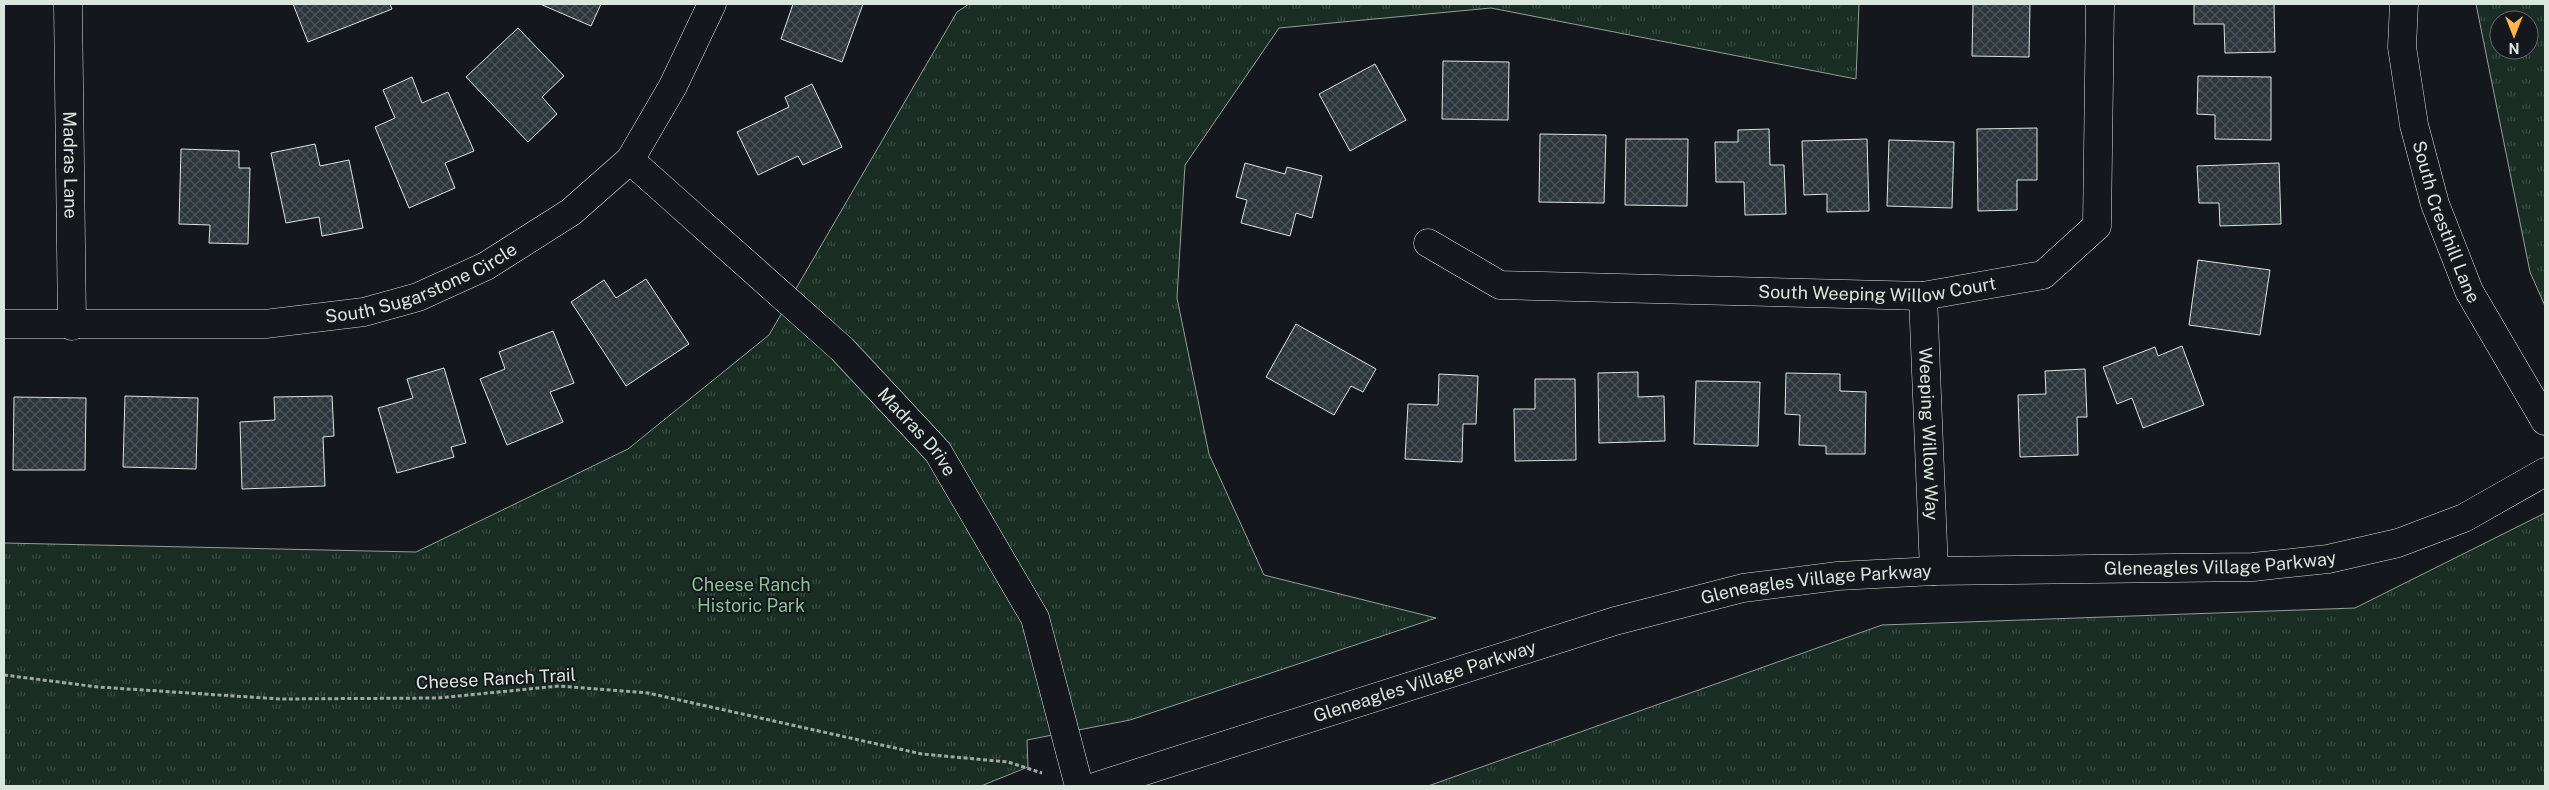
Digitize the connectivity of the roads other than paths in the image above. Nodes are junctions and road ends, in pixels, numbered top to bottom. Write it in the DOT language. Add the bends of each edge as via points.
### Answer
graph roads {
  1 [pos="68,4"];
  2 [pos="712,4"];
  3 [pos="2100,4"];
  4 [pos="2404,4"];
  5 [pos="630,160"];
  6 [pos="1428,243"];
  7 [pos="1924,296"];
  8 [pos="4,324"];
  9 [pos="72,326"];
  10 [pos="2545,421"];
  11 [pos="2545,472"];
  12 [pos="1934,571"];
  13 [pos="1079,786"];
  14 [pos="1097,786"];
  1 -- 9 [label="street, Madras Lane"];
  2 -- 5 [label="street, South Sugarstone Circle" via="673,86"];
  3 -- 7 [label="street, South Weeping Willow Court" via="2097,226 2043,274"];
  4 -- 10 [label="street, South Cresthill Lane" via="2402,47 2414,126 2435,204 2468,291"];
  5 -- 9 [label="street, South Sugarstone Circle" via="563,216 486,266 418,297 364,312 265,324"];
  5 -- 13 [label="street, Madras Drive" via="842,349 938,452 1035,618"];
  6 -- 7 [label="street, South Weeping Willow Court" via="1500,285"];
  7 -- 12 [label="street, Weeping Willow Way"];
  8 -- 9 [label="street, South Sugarstone Circle"];
  11 -- 12 [label="street, Gleneagles Village Parkway" via="2464,518 2398,543 2328,559 2253,567"];
  12 -- 14 [label="street, Gleneagles Village Parkway" via="1838,576 1743,588 1615,621"];
}
